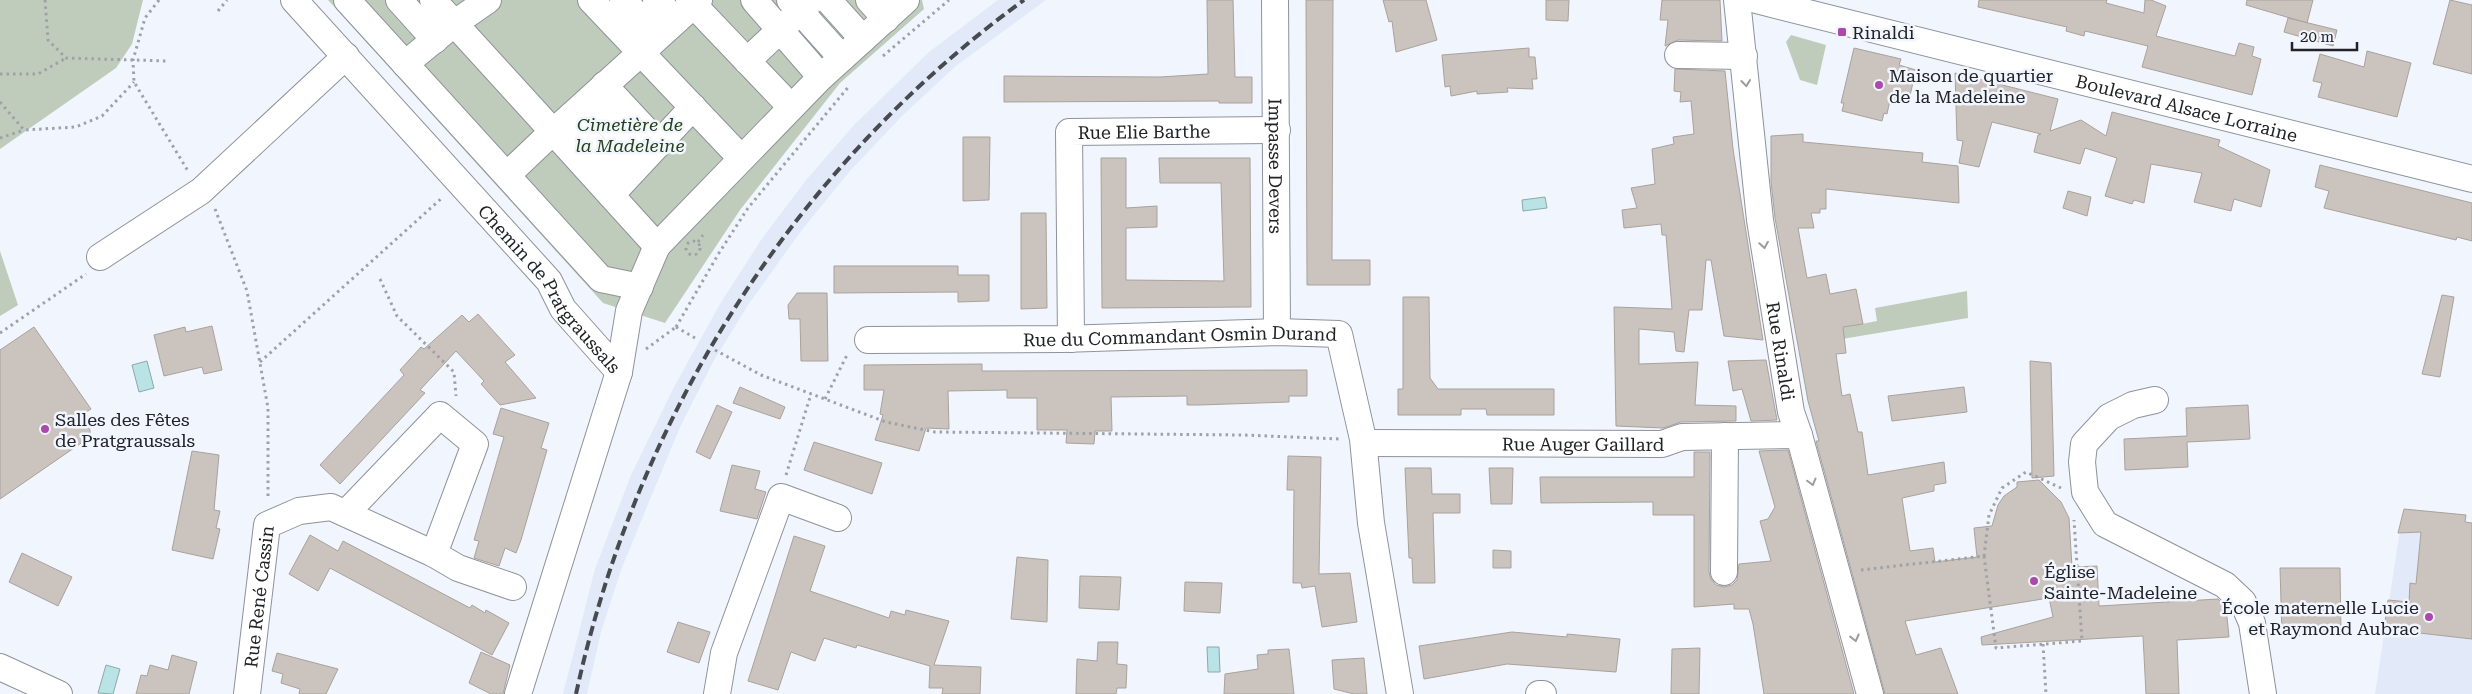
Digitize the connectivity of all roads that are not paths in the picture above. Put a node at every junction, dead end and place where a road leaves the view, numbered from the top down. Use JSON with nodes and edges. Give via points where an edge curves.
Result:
{"nodes":[{"id":1,"x":294,"y":0,"type":"edge"},
{"id":2,"x":348,"y":0,"type":"edge"},
{"id":3,"x":488,"y":0,"type":"edge"},
{"id":4,"x":591,"y":0,"type":"edge"},
{"id":5,"x":623,"y":0,"type":"edge"},
{"id":6,"x":656,"y":0,"type":"edge"},
{"id":7,"x":754,"y":0,"type":"edge"},
{"id":8,"x":828,"y":0,"type":"edge"},
{"id":9,"x":906,"y":0,"type":"edge"},
{"id":10,"x":1275,"y":0,"type":"edge"},
{"id":11,"x":1737,"y":0,"type":"edge"},
{"id":12,"x":1756,"y":0,"type":"edge"},
{"id":13,"x":694,"y":2,"type":"edge"},
{"id":14,"x":801,"y":4,"type":"edge"},
{"id":15,"x":402,"y":5,"type":"edge"},
{"id":16,"x":446,"y":8,"type":"edge"},
{"id":17,"x":877,"y":9,"type":"edge"},
{"id":18,"x":320,"y":28,"type":"junction"},
{"id":19,"x":780,"y":30,"type":"junction"},
{"id":20,"x":377,"y":32,"type":"junction"},
{"id":21,"x":863,"y":39,"type":"junction"},
{"id":22,"x":434,"y":40,"type":"junction"},
{"id":23,"x":640,"y":53,"type":"junction"},
{"id":24,"x":1678,"y":55,"type":"dead end"},
{"id":25,"x":346,"y":56,"type":"junction"},
{"id":26,"x":1744,"y":56,"type":"junction"},
{"id":27,"x":842,"y":58,"type":"junction"},
{"id":28,"x":747,"y":61,"type":"junction"},
{"id":29,"x":405,"y":64,"type":"junction"},
{"id":30,"x":821,"y":77,"type":"junction"},
{"id":31,"x":604,"y":86,"type":"junction"},
{"id":32,"x":693,"y":107,"type":"junction"},
{"id":33,"x":791,"y":107,"type":"junction"},
{"id":34,"x":601,"y":116,"type":"dead end"},
{"id":35,"x":1277,"y":130,"type":"junction"},
{"id":36,"x":559,"y":132,"type":"junction"},
{"id":37,"x":659,"y":144,"type":"junction"},
{"id":38,"x":741,"y":158,"type":"junction"},
{"id":39,"x":507,"y":175,"type":"junction"},
{"id":40,"x":2472,"y":179,"type":"edge"},
{"id":41,"x":607,"y":181,"type":"junction"},
{"id":42,"x":657,"y":246,"type":"junction"},
{"id":43,"x":100,"y":257,"type":"road end"},
{"id":44,"x":640,"y":286,"type":"junction"},
{"id":45,"x":1277,"y":332,"type":"junction"},
{"id":46,"x":1071,"y":339,"type":"junction"},
{"id":47,"x":868,"y":340,"type":"road end"},
{"id":48,"x":619,"y":372,"type":"junction"},
{"id":49,"x":2155,"y":400,"type":"dead end"},
{"id":50,"x":1799,"y":435,"type":"junction"},
{"id":51,"x":1724,"y":436,"type":"junction"},
{"id":52,"x":1364,"y":441,"type":"junction"},
{"id":53,"x":347,"y":512,"type":"junction"},
{"id":54,"x":838,"y":518,"type":"dead end"},
{"id":55,"x":434,"y":554,"type":"junction"},
{"id":56,"x":1724,"y":572,"type":"dead end"},
{"id":57,"x":514,"y":588,"type":"dead end"},
{"id":58,"x":0,"y":667,"type":"edge"},
{"id":59,"x":60,"y":694,"type":"edge"},
{"id":60,"x":246,"y":694,"type":"edge"},
{"id":61,"x":518,"y":694,"type":"edge"},
{"id":62,"x":716,"y":694,"type":"edge"},
{"id":63,"x":1400,"y":694,"type":"edge"},
{"id":64,"x":1870,"y":694,"type":"edge"},
{"id":65,"x":2263,"y":694,"type":"edge"}],
"edges":[{"from":1,"to":18,"type":"street","name":"Chemin de Pratgraussals"},
{"from":2,"to":18,"type":"street"},
{"from":2,"to":20,"type":"street"},
{"from":3,"to":16,"type":"street"},
{"from":4,"to":23,"type":"street"},
{"from":5,"to":6,"type":"street","via":[[648,26],[666,10]]},
{"from":7,"to":19,"type":"street"},
{"from":8,"to":21,"type":"street"},
{"from":9,"to":17,"type":"street"},
{"from":10,"to":35,"type":"street","name":"Impasse Devers"},
{"from":11,"to":26,"type":"street","name":"Rue Rinaldi"},
{"from":12,"to":40,"type":"street","name":"Boulevard Alsace Lorraine"},
{"from":13,"to":23,"type":"street"},
{"from":13,"to":28,"type":"street"},
{"from":14,"to":19,"type":"street"},
{"from":14,"to":27,"type":"street"},
{"from":15,"to":20,"type":"street"},
{"from":15,"to":22,"type":"street"},
{"from":16,"to":22,"type":"street"},
{"from":16,"to":36,"type":"street"},
{"from":17,"to":21,"type":"street"},
{"from":18,"to":25,"type":"street","name":"Chemin de Pratgraussals"},
{"from":19,"to":28,"type":"street"},
{"from":19,"to":30,"type":"street"},
{"from":20,"to":29,"type":"street"},
{"from":21,"to":27,"type":"street"},
{"from":22,"to":29,"type":"street"},
{"from":23,"to":31,"type":"street"},
{"from":23,"to":32,"type":"street"},
{"from":24,"to":26,"type":"street"},
{"from":25,"to":43,"type":"street","via":[[201,191]]},
{"from":25,"to":48,"type":"street","name":"Chemin de Pratgraussals","via":[[549,281],[563,309]]},
{"from":26,"to":50,"type":"street","name":"Rue Rinaldi","one_way":true,"via":[[1760,220],[1791,412]]},
{"from":27,"to":30,"type":"street"},
{"from":28,"to":33,"type":"street"},
{"from":29,"to":39,"type":"street"},
{"from":30,"to":33,"type":"street"},
{"from":31,"to":36,"type":"street"},
{"from":31,"to":37,"type":"street"},
{"from":32,"to":37,"type":"street"},
{"from":32,"to":38,"type":"street"},
{"from":33,"to":38,"type":"street"},
{"from":34,"to":41,"type":"street","via":[[631,148]]},
{"from":35,"to":45,"type":"street","name":"Impasse Devers"},
{"from":35,"to":46,"type":"street","name":"Rue Elie Barthe","via":[[1069,132]]},
{"from":36,"to":39,"type":"street"},
{"from":36,"to":41,"type":"street"},
{"from":37,"to":41,"type":"street"},
{"from":38,"to":42,"type":"street"},
{"from":39,"to":44,"type":"street","via":[[601,279]]},
{"from":41,"to":42,"type":"street"},
{"from":42,"to":44,"type":"street"},
{"from":44,"to":48,"type":"street","via":[[629,311]]},
{"from":45,"to":46,"type":"street","name":"Rue du Commandant Osmin Durand"},
{"from":45,"to":52,"type":"street","name":"Rue du Commandant Osmin Durand","via":[[1339,334]]},
{"from":46,"to":47,"type":"street","name":"Rue du Commandant Osmin Durand"},
{"from":48,"to":61,"type":"street","name":"Chemin de Pratgraussals"},
{"from":49,"to":65,"type":"street","via":[[2133,405],[2109,417],[2084,444],[2085,492],[2105,524],[2226,585],[2243,602],[2252,623]]},
{"from":50,"to":51,"type":"street","name":"Rue Auger Gaillard"},
{"from":50,"to":64,"type":"street","name":"Rue Rinaldi","one_way":true},
{"from":51,"to":52,"type":"street","name":"Rue Auger Gaillard","via":[[1682,437],[1662,444]]},
{"from":51,"to":56,"type":"street"},
{"from":52,"to":63,"type":"street","name":"Rue du Commandant Osmin Durand","via":[[1371,523]]},
{"from":53,"to":55,"type":"street","name":"Rue René Cassin"},
{"from":53,"to":55,"type":"street","via":[[440,415],[475,444]]},
{"from":53,"to":60,"type":"street","name":"Rue René Cassin","via":[[331,507],[299,511],[267,525]]},
{"from":54,"to":62,"type":"street","via":[[781,497],[724,653]]},
{"from":55,"to":57,"type":"street","name":"Rue René Cassin","via":[[458,568]]},
{"from":58,"to":59,"type":"street"}]}
